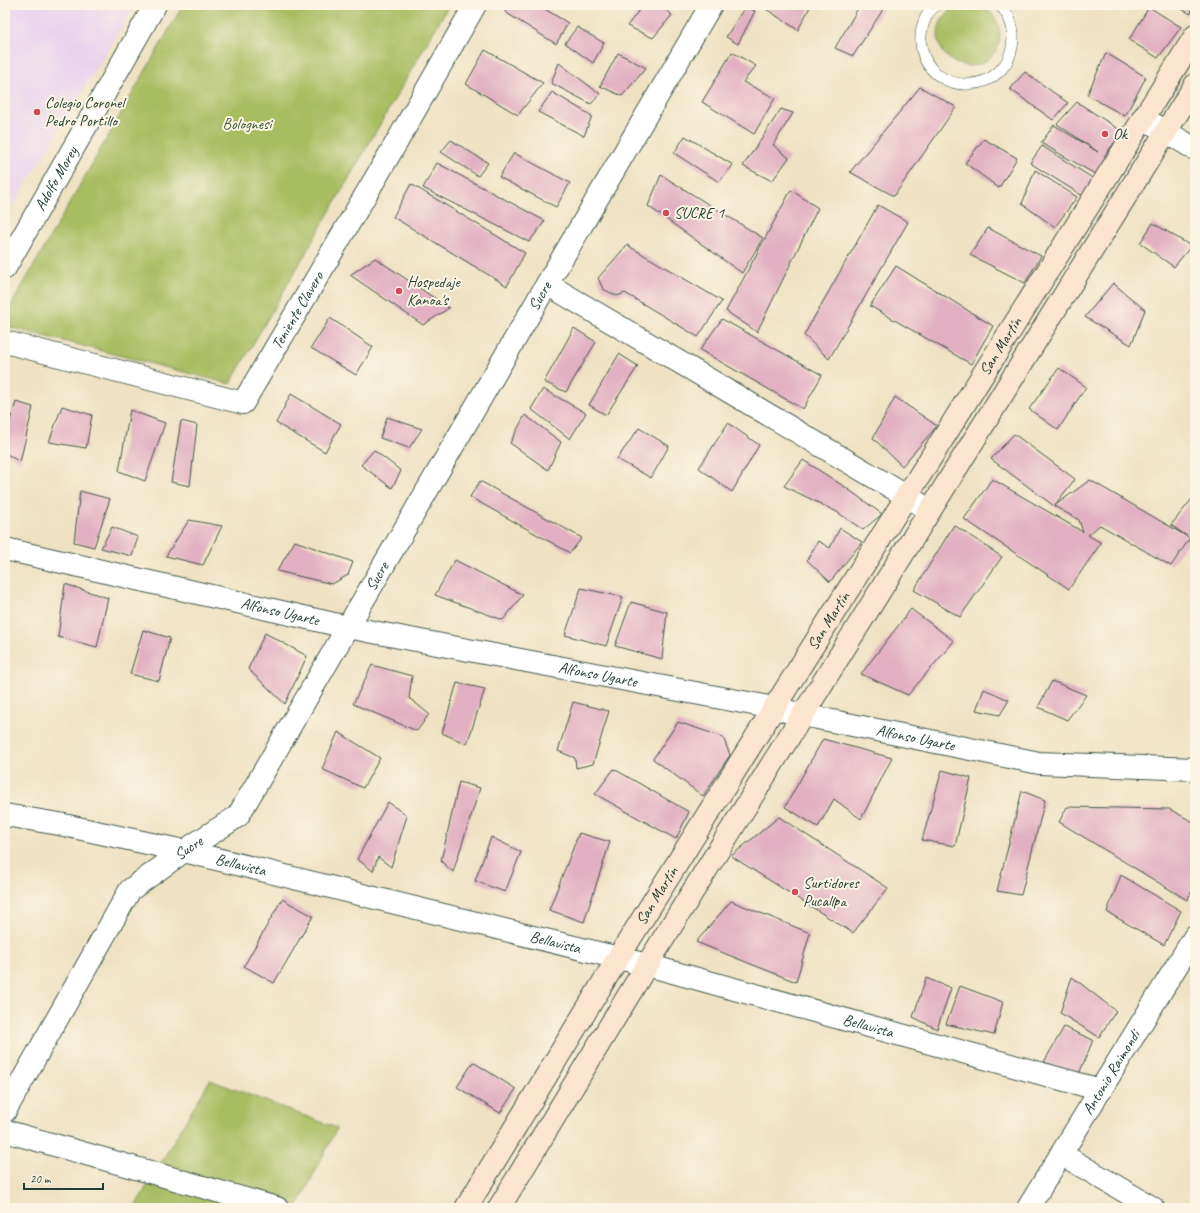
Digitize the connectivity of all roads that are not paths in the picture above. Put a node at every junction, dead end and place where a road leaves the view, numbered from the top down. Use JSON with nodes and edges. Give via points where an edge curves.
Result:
{"nodes":[{"id":1,"x":154,"y":5,"type":"edge"},
{"id":2,"x":475,"y":5,"type":"edge"},
{"id":3,"x":711,"y":5,"type":"edge"},
{"id":4,"x":936,"y":5,"type":"edge"},
{"id":5,"x":1000,"y":5,"type":"edge"},
{"id":6,"x":1195,"y":36,"type":"edge"},
{"id":7,"x":1195,"y":85,"type":"edge"},
{"id":8,"x":1143,"y":118,"type":"junction"},
{"id":9,"x":1166,"y":131,"type":"junction"},
{"id":10,"x":1195,"y":149,"type":"edge"},
{"id":11,"x":5,"y":268,"type":"edge"},
{"id":12,"x":547,"y":284,"type":"junction"},
{"id":13,"x":5,"y":342,"type":"edge"},
{"id":14,"x":907,"y":496,"type":"junction"},
{"id":15,"x":930,"y":510,"type":"junction"},
{"id":16,"x":5,"y":549,"type":"edge"},
{"id":17,"x":347,"y":627,"type":"junction"},
{"id":18,"x":774,"y":708,"type":"junction"},
{"id":19,"x":803,"y":715,"type":"junction"},
{"id":20,"x":1195,"y":769,"type":"edge"},
{"id":21,"x":5,"y":815,"type":"edge"},
{"id":22,"x":184,"y":851,"type":"junction"},
{"id":23,"x":1195,"y":936,"type":"edge"},
{"id":24,"x":618,"y":958,"type":"junction"},
{"id":25,"x":646,"y":965,"type":"junction"},
{"id":26,"x":1101,"y":1090,"type":"junction"},
{"id":27,"x":5,"y":1111,"type":"edge"},
{"id":28,"x":5,"y":1131,"type":"edge"},
{"id":29,"x":1061,"y":1154,"type":"junction"},
{"id":30,"x":277,"y":1208,"type":"edge"},
{"id":31,"x":466,"y":1208,"type":"edge"},
{"id":32,"x":499,"y":1208,"type":"edge"},
{"id":33,"x":1028,"y":1208,"type":"edge"},
{"id":34,"x":1153,"y":1208,"type":"edge"}],
"edges":[{"from":1,"to":11,"type":"street","name":"Adolfo Morey"},
{"from":2,"to":13,"type":"street","name":"Teniente Clavero","via":[[243,404]]},
{"from":3,"to":12,"type":"street","name":"Sucre"},
{"from":4,"to":5,"type":"lane","via":[[924,20],[920,35],[922,50],[928,64],[939,76],[968,85],[983,82],[996,75],[1007,63],[1013,49],[1014,34],[1010,19]]},
{"from":6,"to":8,"type":"main road","name":"San Martín"},
{"from":7,"to":9,"type":"main road","name":"San Martín"},
{"from":8,"to":9,"type":"street"},
{"from":8,"to":14,"type":"main road","name":"San Martín"},
{"from":9,"to":10,"type":"street"},
{"from":9,"to":15,"type":"main road","name":"San Martín"},
{"from":12,"to":14,"type":"street"},
{"from":12,"to":17,"type":"street","name":"Sucre"},
{"from":14,"to":15,"type":"street"},
{"from":14,"to":18,"type":"main road","name":"San Martín"},
{"from":15,"to":19,"type":"main road","name":"San Martín"},
{"from":16,"to":17,"type":"street","name":"Alfonso Ugarte"},
{"from":17,"to":18,"type":"street","name":"Alfonso Ugarte"},
{"from":17,"to":22,"type":"street","name":"Sucre","via":[[238,816]]},
{"from":18,"to":19,"type":"street","name":"Alfonso Ugarte"},
{"from":18,"to":24,"type":"main road","name":"San Martín"},
{"from":19,"to":20,"type":"street","name":"Alfonso Ugarte","via":[[1039,763]]},
{"from":19,"to":25,"type":"main road","name":"San Martín"},
{"from":21,"to":22,"type":"street","name":"Bellavista"},
{"from":22,"to":24,"type":"street","name":"Bellavista"},
{"from":22,"to":27,"type":"street","name":"Sucre","via":[[130,890]]},
{"from":23,"to":26,"type":"street","name":"Antonio Raimondi"},
{"from":24,"to":25,"type":"street","name":"Bellavista"},
{"from":24,"to":31,"type":"main road","name":"San Martín"},
{"from":25,"to":26,"type":"street","name":"Bellavista"},
{"from":25,"to":32,"type":"main road","name":"San Martín"},
{"from":26,"to":29,"type":"street","name":"Antonio Raimondi"},
{"from":28,"to":30,"type":"street"},
{"from":29,"to":33,"type":"street","name":"Antonio Raimondi"},
{"from":29,"to":34,"type":"street"}]}
